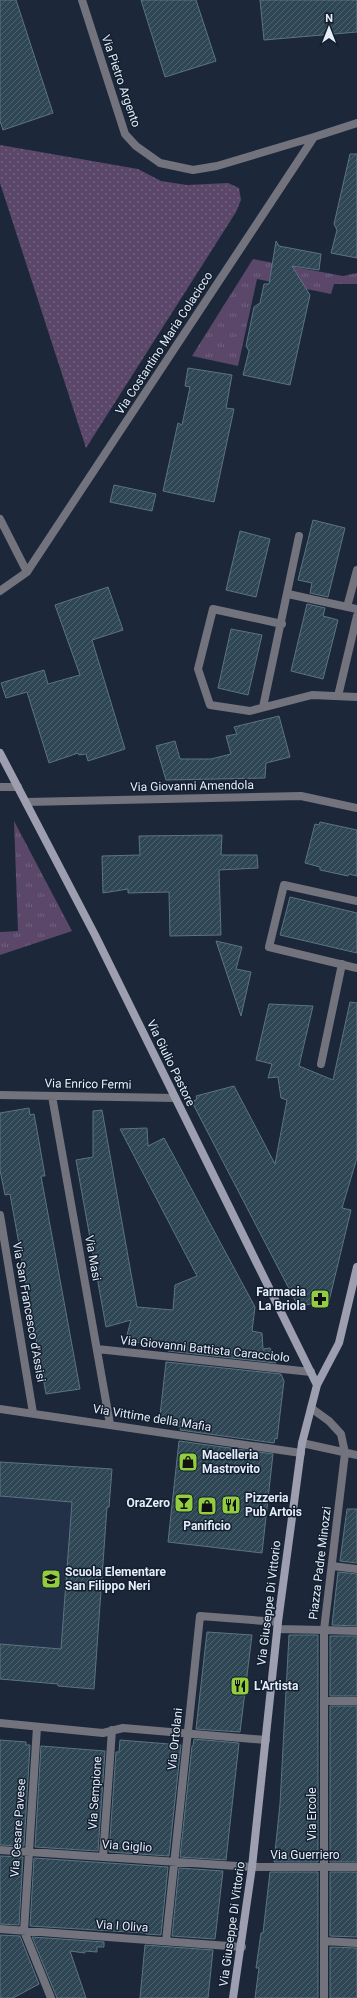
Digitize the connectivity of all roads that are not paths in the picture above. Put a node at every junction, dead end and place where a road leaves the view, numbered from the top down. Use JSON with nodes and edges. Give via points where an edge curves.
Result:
{"nodes":[{"id":1,"x":82,"y":0,"type":"edge"},
{"id":2,"x":357,"y":123,"type":"edge"},
{"id":3,"x":314,"y":137,"type":"junction"},
{"id":4,"x":0,"y":519,"type":"edge"},
{"id":5,"x":300,"y":536,"type":"dead end"},
{"id":6,"x":357,"y":570,"type":"edge"},
{"id":7,"x":27,"y":572,"type":"junction"},
{"id":8,"x":0,"y":591,"type":"edge"},
{"id":9,"x":288,"y":594,"type":"junction"},
{"id":10,"x":347,"y":607,"type":"junction"},
{"id":11,"x":357,"y":609,"type":"edge"},
{"id":12,"x":357,"y":616,"type":"edge"},
{"id":13,"x":282,"y":624,"type":"junction"},
{"id":14,"x":338,"y":696,"type":"junction"},
{"id":15,"x":357,"y":697,"type":"edge"},
{"id":16,"x":263,"y":707,"type":"junction"},
{"id":17,"x":0,"y":753,"type":"edge"},
{"id":18,"x":0,"y":787,"type":"edge"},
{"id":19,"x":18,"y":787,"type":"junction"},
{"id":20,"x":26,"y":802,"type":"junction"},
{"id":21,"x":357,"y":808,"type":"edge"},
{"id":22,"x":357,"y":901,"type":"edge"},
{"id":23,"x":342,"y":964,"type":"junction"},
{"id":24,"x":357,"y":968,"type":"edge"},
{"id":25,"x":321,"y":1064,"type":"dead end"},
{"id":26,"x":0,"y":1095,"type":"edge"},
{"id":27,"x":52,"y":1096,"type":"junction"},
{"id":28,"x":175,"y":1098,"type":"junction"},
{"id":29,"x":0,"y":1215,"type":"edge"},
{"id":30,"x":357,"y":1266,"type":"edge"},
{"id":31,"x":97,"y":1349,"type":"junction"},
{"id":32,"x":311,"y":1372,"type":"junction"},
{"id":33,"x":317,"y":1385,"type":"junction"},
{"id":34,"x":311,"y":1408,"type":"junction"},
{"id":35,"x":0,"y":1409,"type":"edge"},
{"id":36,"x":33,"y":1413,"type":"junction"},
{"id":37,"x":110,"y":1424,"type":"junction"},
{"id":38,"x":302,"y":1443,"type":"junction"},
{"id":39,"x":301,"y":1453,"type":"junction"},
{"id":40,"x":346,"y":1453,"type":"junction"},
{"id":41,"x":357,"y":1455,"type":"edge"},
{"id":42,"x":332,"y":1566,"type":"junction"},
{"id":43,"x":357,"y":1569,"type":"edge"},
{"id":44,"x":278,"y":1626,"type":"junction"},
{"id":45,"x":324,"y":1630,"type":"junction"},
{"id":46,"x":357,"y":1631,"type":"edge"},
{"id":47,"x":324,"y":1701,"type":"junction"},
{"id":48,"x":357,"y":1701,"type":"edge"},
{"id":49,"x":0,"y":1723,"type":"edge"},
{"id":50,"x":37,"y":1727,"type":"junction"},
{"id":51,"x":108,"y":1732,"type":"junction"},
{"id":52,"x":188,"y":1733,"type":"junction"},
{"id":53,"x":266,"y":1740,"type":"junction"},
{"id":54,"x":0,"y":1850,"type":"edge"},
{"id":55,"x":27,"y":1852,"type":"junction"},
{"id":56,"x":103,"y":1857,"type":"junction"},
{"id":57,"x":175,"y":1862,"type":"junction"},
{"id":58,"x":252,"y":1867,"type":"junction"},
{"id":59,"x":323,"y":1867,"type":"junction"},
{"id":60,"x":357,"y":1867,"type":"edge"},
{"id":61,"x":0,"y":1929,"type":"edge"},
{"id":62,"x":24,"y":1931,"type":"junction"},
{"id":63,"x":166,"y":1941,"type":"junction"},
{"id":64,"x":324,"y":1941,"type":"junction"},
{"id":65,"x":357,"y":1943,"type":"edge"},
{"id":66,"x":242,"y":1947,"type":"junction"},
{"id":67,"x":48,"y":1997,"type":"edge"},
{"id":68,"x":233,"y":1998,"type":"edge"},
{"id":69,"x":324,"y":1998,"type":"edge"}],
"edges":[{"from":1,"to":3,"type":"street","name":"Via Pietro Argento","via":[[125,134],[136,146],[160,163],[193,170],[211,167]]},
{"from":2,"to":3,"type":"street"},
{"from":3,"to":7,"type":"street","name":"Via Costantino Maria Colacicco"},
{"from":4,"to":7,"type":"street"},
{"from":5,"to":9,"type":"street"},
{"from":6,"to":10,"type":"street"},
{"from":7,"to":8,"type":"street","name":"Via Costantino Maria Colacicco"},
{"from":9,"to":10,"type":"street"},
{"from":9,"to":13,"type":"street"},
{"from":10,"to":11,"type":"street"},
{"from":12,"to":14,"type":"street"},
{"from":13,"to":16,"type":"street"},
{"from":13,"to":16,"type":"street","via":[[213,609],[198,669],[210,705],[250,711]]},
{"from":14,"to":15,"type":"street"},
{"from":14,"to":16,"type":"street","via":[[312,695]]},
{"from":17,"to":19,"type":"main road","name":"Via Giulio Pastore"},
{"from":18,"to":19,"type":"street"},
{"from":19,"to":20,"type":"main road","name":"Via Giulio Pastore"},
{"from":20,"to":21,"type":"street","name":"Via Giovanni Amendola","via":[[301,796]]},
{"from":20,"to":28,"type":"main road","name":"Via Giulio Pastore"},
{"from":22,"to":23,"type":"street","via":[[284,885],[269,948]]},
{"from":23,"to":24,"type":"street"},
{"from":23,"to":25,"type":"street"},
{"from":26,"to":27,"type":"street","name":"Via Enrico Fermi"},
{"from":27,"to":28,"type":"street","name":"Via Enrico Fermi"},
{"from":27,"to":31,"type":"street","name":"Via Masi"},
{"from":28,"to":32,"type":"main road","name":"Via Giulio Pastore"},
{"from":29,"to":36,"type":"street","name":"Via San Francesco d'Assisi"},
{"from":30,"to":33,"type":"main road","name":"Via Giuseppe Di Vittorio","via":[[340,1343]]},
{"from":31,"to":32,"type":"street","name":"Via Giovanni Battista Caracciolo"},
{"from":31,"to":37,"type":"street","name":"Via Masi"},
{"from":32,"to":33,"type":"main road","name":"Via Giulio Pastore"},
{"from":33,"to":34,"type":"main road","name":"Via Giuseppe Di Vittorio"},
{"from":34,"to":38,"type":"main road","name":"Via Giuseppe Di Vittorio"},
{"from":34,"to":40,"type":"street","via":[[341,1434]]},
{"from":35,"to":36,"type":"street","name":"Via Vittime della Mafia"},
{"from":36,"to":37,"type":"street","name":"Via Vittime della Mafia"},
{"from":37,"to":39,"type":"street","name":"Via Vittime della Mafia"},
{"from":38,"to":39,"type":"main road","name":"Via Giuseppe Di Vittorio"},
{"from":38,"to":40,"type":"street"},
{"from":39,"to":44,"type":"main road","name":"Via Giuseppe Di Vittorio"},
{"from":40,"to":41,"type":"street"},
{"from":40,"to":42,"type":"street","name":"Piazza Padre Minozzi"},
{"from":42,"to":43,"type":"street"},
{"from":42,"to":45,"type":"street","name":"Piazza Padre Minozzi"},
{"from":44,"to":45,"type":"street","name":"Piazza Padre Minozzi"},
{"from":44,"to":52,"type":"street","name":"Via Ortolani","via":[[200,1616]]},
{"from":44,"to":53,"type":"main road","name":"Via Giuseppe Di Vittorio"},
{"from":45,"to":46,"type":"street"},
{"from":45,"to":47,"type":"street","name":"Via Ercole"},
{"from":47,"to":48,"type":"street"},
{"from":47,"to":59,"type":"street","name":"Via Ercole"},
{"from":49,"to":50,"type":"street"},
{"from":50,"to":51,"type":"street"},
{"from":50,"to":55,"type":"street","name":"Via Cesare Pavese"},
{"from":51,"to":52,"type":"street","via":[[123,1728]]},
{"from":51,"to":56,"type":"street","name":"Via Sempione"},
{"from":52,"to":53,"type":"street"},
{"from":52,"to":57,"type":"street","name":"Via Ortolani"},
{"from":53,"to":58,"type":"main road","name":"Via Giuseppe Di Vittorio"},
{"from":54,"to":55,"type":"street","name":"Via Giglio"},
{"from":55,"to":56,"type":"street","name":"Via Giglio"},
{"from":55,"to":62,"type":"street","name":"Via Cesare Pavese"},
{"from":56,"to":57,"type":"street","name":"Via Giglio"},
{"from":57,"to":58,"type":"street","name":"Via Giglio"},
{"from":57,"to":63,"type":"street","name":"Via Ortolani"},
{"from":58,"to":59,"type":"street","name":"Via Guerriero"},
{"from":58,"to":66,"type":"main road","name":"Via Giuseppe Di Vittorio"},
{"from":59,"to":60,"type":"street","name":"Via Guerriero"},
{"from":59,"to":64,"type":"street","name":"Via Ercole"},
{"from":61,"to":62,"type":"street","name":"Via I Oliva"},
{"from":62,"to":63,"type":"street","name":"Via I Oliva"},
{"from":62,"to":67,"type":"street"},
{"from":63,"to":66,"type":"street","name":"Via I Oliva"},
{"from":64,"to":65,"type":"street"},
{"from":64,"to":69,"type":"street","name":"Via Ercole"},
{"from":66,"to":68,"type":"main road","name":"Via Giuseppe Di Vittorio"}]}
